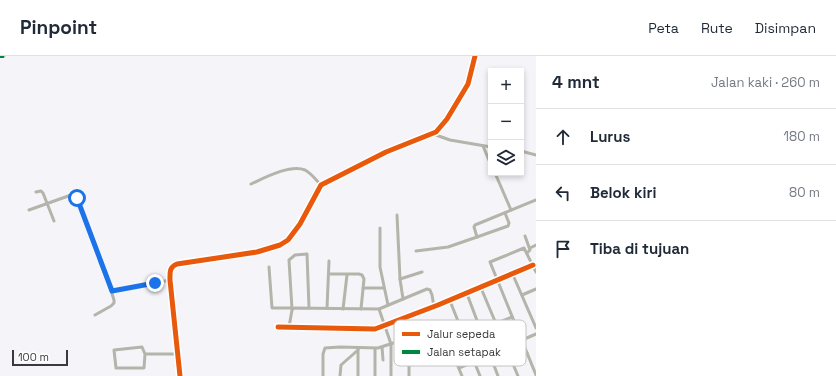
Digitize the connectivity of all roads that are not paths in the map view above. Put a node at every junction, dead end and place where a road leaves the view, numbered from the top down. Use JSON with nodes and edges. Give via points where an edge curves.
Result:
{"nodes":[{"id":1,"x":0,"y":56,"type":"edge"},
{"id":2,"x":4,"y":56,"type":"edge"},
{"id":3,"x":475,"y":56,"type":"edge"},
{"id":4,"x":434,"y":134,"type":"junction"},
{"id":5,"x":483,"y":146,"type":"junction"},
{"id":6,"x":488,"y":147,"type":"edge"},
{"id":7,"x":524,"y":152,"type":"edge"},
{"id":8,"x":536,"y":155,"type":"edge"},
{"id":9,"x":488,"y":157,"type":"edge"},
{"id":10,"x":496,"y":176,"type":"edge"},
{"id":11,"x":251,"y":184,"type":"dead end"},
{"id":12,"x":321,"y":186,"type":"junction"},
{"id":13,"x":36,"y":192,"type":"dead end"},
{"id":14,"x":536,"y":200,"type":"edge"},
{"id":15,"x":47,"y":203,"type":"junction"},
{"id":16,"x":29,"y":210,"type":"dead end"},
{"id":17,"x":511,"y":210,"type":"junction"},
{"id":18,"x":505,"y":213,"type":"junction"},
{"id":19,"x":397,"y":215,"type":"dead end"},
{"id":20,"x":54,"y":221,"type":"dead end"},
{"id":21,"x":380,"y":228,"type":"dead end"},
{"id":22,"x":525,"y":236,"type":"dead end"},
{"id":23,"x":477,"y":237,"type":"junction"},
{"id":24,"x":536,"y":245,"type":"edge"},
{"id":25,"x":530,"y":248,"type":"junction"},
{"id":26,"x":416,"y":251,"type":"dead end"},
{"id":27,"x":527,"y":253,"type":"junction"},
{"id":28,"x":329,"y":261,"type":"dead end"},
{"id":29,"x":533,"y":265,"type":"junction"},
{"id":30,"x":269,"y":267,"type":"dead end"},
{"id":31,"x":422,"y":272,"type":"dead end"},
{"id":32,"x":536,"y":272,"type":"edge"},
{"id":33,"x":329,"y":274,"type":"junction"},
{"id":34,"x":513,"y":274,"type":"junction"},
{"id":35,"x":348,"y":275,"type":"junction"},
{"id":36,"x":400,"y":279,"type":"junction"},
{"id":37,"x":170,"y":280,"type":"junction"},
{"id":38,"x":497,"y":281,"type":"junction"},
{"id":39,"x":363,"y":288,"type":"junction"},
{"id":40,"x":383,"y":288,"type":"junction"},
{"id":41,"x":481,"y":288,"type":"junction"},
{"id":42,"x":536,"y":289,"type":"edge"},
{"id":43,"x":112,"y":291,"type":"junction"},
{"id":44,"x":467,"y":294,"type":"junction"},
{"id":45,"x":522,"y":295,"type":"junction"},
{"id":46,"x":403,"y":299,"type":"junction"},
{"id":47,"x":450,"y":300,"type":"junction"},
{"id":48,"x":388,"y":305,"type":"junction"},
{"id":49,"x":434,"y":307,"type":"junction"},
{"id":50,"x":309,"y":308,"type":"junction"},
{"id":51,"x":328,"y":308,"type":"junction"},
{"id":52,"x":292,"y":309,"type":"junction"},
{"id":53,"x":343,"y":309,"type":"junction"},
{"id":54,"x":361,"y":309,"type":"junction"},
{"id":55,"x":379,"y":309,"type":"junction"},
{"id":56,"x":95,"y":314,"type":"dead end"},
{"id":57,"x":512,"y":317,"type":"junction"},
{"id":58,"x":400,"y":320,"type":"edge"},
{"id":59,"x":458,"y":320,"type":"edge"},
{"id":60,"x":476,"y":320,"type":"edge"},
{"id":61,"x":495,"y":320,"type":"edge"},
{"id":62,"x":504,"y":320,"type":"edge"},
{"id":63,"x":513,"y":320,"type":"edge"},
{"id":64,"x":394,"y":322,"type":"edge"},
{"id":65,"x":384,"y":326,"type":"junction"},
{"id":66,"x":278,"y":327,"type":"dead end"},
{"id":67,"x":289,"y":327,"type":"junction"},
{"id":68,"x":536,"y":328,"type":"edge"},
{"id":69,"x":536,"y":334,"type":"edge"},
{"id":70,"x":526,"y":338,"type":"edge"},
{"id":71,"x":394,"y":343,"type":"edge"},
{"id":72,"x":391,"y":344,"type":"junction"},
{"id":73,"x":382,"y":347,"type":"junction"},
{"id":74,"x":358,"y":349,"type":"junction"},
{"id":75,"x":375,"y":349,"type":"junction"},
{"id":76,"x":527,"y":353,"type":"edge"},
{"id":77,"x":144,"y":354,"type":"junction"},
{"id":78,"x":178,"y":354,"type":"junction"},
{"id":79,"x":383,"y":360,"type":"dead end"},
{"id":80,"x":464,"y":366,"type":"edge"},
{"id":81,"x":476,"y":366,"type":"edge"},
{"id":82,"x":494,"y":366,"type":"edge"},
{"id":83,"x":514,"y":366,"type":"edge"},
{"id":84,"x":459,"y":368,"type":"joint"},
{"id":85,"x":536,"y":375,"type":"edge"},
{"id":86,"x":180,"y":376,"type":"edge"},
{"id":87,"x":323,"y":376,"type":"edge"},
{"id":88,"x":340,"y":376,"type":"edge"},
{"id":89,"x":358,"y":376,"type":"edge"},
{"id":90,"x":375,"y":376,"type":"edge"},
{"id":91,"x":391,"y":376,"type":"edge"},
{"id":92,"x":462,"y":376,"type":"edge"},
{"id":93,"x":480,"y":376,"type":"edge"},
{"id":94,"x":498,"y":376,"type":"edge"},
{"id":95,"x":518,"y":376,"type":"edge"}],
"edges":[{"from":1,"to":2,"type":"street"},
{"from":3,"to":4,"type":"street","via":[[471,79],[447,119]]},
{"from":4,"to":5,"type":"street","via":[[450,140]]},
{"from":4,"to":12,"type":"street","via":[[386,152]]},
{"from":5,"to":6,"type":"street"},
{"from":5,"to":9,"type":"street"},
{"from":7,"to":8,"type":"street"},
{"from":10,"to":17,"type":"street"},
{"from":11,"to":12,"type":"street","via":[[278,172],[299,169],[307,172]]},
{"from":12,"to":37,"type":"street","via":[[293,235],[284,243],[249,253],[175,264],[170,269]]},
{"from":13,"to":15,"type":"street","via":[[42,192]]},
{"from":14,"to":17,"type":"street"},
{"from":15,"to":16,"type":"street"},
{"from":15,"to":20,"type":"street"},
{"from":15,"to":43,"type":"street","via":[[71,195],[76,197]]},
{"from":17,"to":18,"type":"street"},
{"from":18,"to":23,"type":"street","via":[[476,225],[474,227]]},
{"from":18,"to":23,"type":"street","via":[[509,225]]},
{"from":19,"to":36,"type":"street"},
{"from":21,"to":40,"type":"street"},
{"from":22,"to":25,"type":"street"},
{"from":23,"to":26,"type":"street","via":[[448,247]]},
{"from":24,"to":25,"type":"street"},
{"from":25,"to":27,"type":"street"},
{"from":27,"to":29,"type":"street"},
{"from":27,"to":38,"type":"street","via":[[523,248],[490,261]]},
{"from":28,"to":33,"type":"street"},
{"from":29,"to":32,"type":"street"},
{"from":29,"to":34,"type":"street"},
{"from":30,"to":52,"type":"street","via":[[272,308]]},
{"from":31,"to":36,"type":"street"},
{"from":33,"to":35,"type":"street"},
{"from":33,"to":51,"type":"street"},
{"from":34,"to":38,"type":"street"},
{"from":34,"to":45,"type":"street"},
{"from":35,"to":39,"type":"street","via":[[362,275]]},
{"from":35,"to":53,"type":"street"},
{"from":36,"to":46,"type":"street"},
{"from":37,"to":43,"type":"street"},
{"from":37,"to":78,"type":"street"},
{"from":38,"to":41,"type":"street"},
{"from":38,"to":57,"type":"street"},
{"from":39,"to":40,"type":"street"},
{"from":39,"to":54,"type":"street"},
{"from":40,"to":48,"type":"street"},
{"from":41,"to":44,"type":"street"},
{"from":41,"to":61,"type":"street"},
{"from":42,"to":45,"type":"street"},
{"from":43,"to":56,"type":"street","via":[[113,304]]},
{"from":44,"to":47,"type":"street"},
{"from":44,"to":60,"type":"street"},
{"from":45,"to":68,"type":"street"},
{"from":46,"to":48,"type":"street"},
{"from":46,"to":49,"type":"street","via":[[429,289]]},
{"from":47,"to":49,"type":"street"},
{"from":47,"to":59,"type":"street"},
{"from":48,"to":55,"type":"street"},
{"from":49,"to":58,"type":"street"},
{"from":50,"to":51,"type":"street"},
{"from":50,"to":52,"type":"street"},
{"from":50,"to":52,"type":"street","via":[[307,254],[295,255],[290,260]]},
{"from":51,"to":53,"type":"street"},
{"from":52,"to":67,"type":"street"},
{"from":53,"to":54,"type":"street"},
{"from":54,"to":55,"type":"street"},
{"from":55,"to":65,"type":"street"},
{"from":57,"to":62,"type":"street"},
{"from":57,"to":63,"type":"street"},
{"from":64,"to":65,"type":"street"},
{"from":65,"to":67,"type":"street","via":[[367,329]]},
{"from":65,"to":72,"type":"street"},
{"from":66,"to":67,"type":"street"},
{"from":69,"to":70,"type":"street"},
{"from":71,"to":72,"type":"street"},
{"from":72,"to":73,"type":"street"},
{"from":72,"to":91,"type":"street"},
{"from":73,"to":75,"type":"street"},
{"from":73,"to":79,"type":"street"},
{"from":74,"to":75,"type":"street"},
{"from":74,"to":87,"type":"street","via":[[324,349]]},
{"from":74,"to":88,"type":"street","via":[[341,365]]},
{"from":74,"to":89,"type":"street"},
{"from":75,"to":90,"type":"street"},
{"from":76,"to":85,"type":"street"},
{"from":77,"to":77,"type":"street","via":[[142,347],[114,350],[116,368],[144,368]]},
{"from":77,"to":78,"type":"street"},
{"from":78,"to":86,"type":"street"},
{"from":80,"to":84,"type":"street"},
{"from":81,"to":93,"type":"street"},
{"from":82,"to":94,"type":"street"},
{"from":83,"to":95,"type":"street"},
{"from":84,"to":92,"type":"street"}]}
